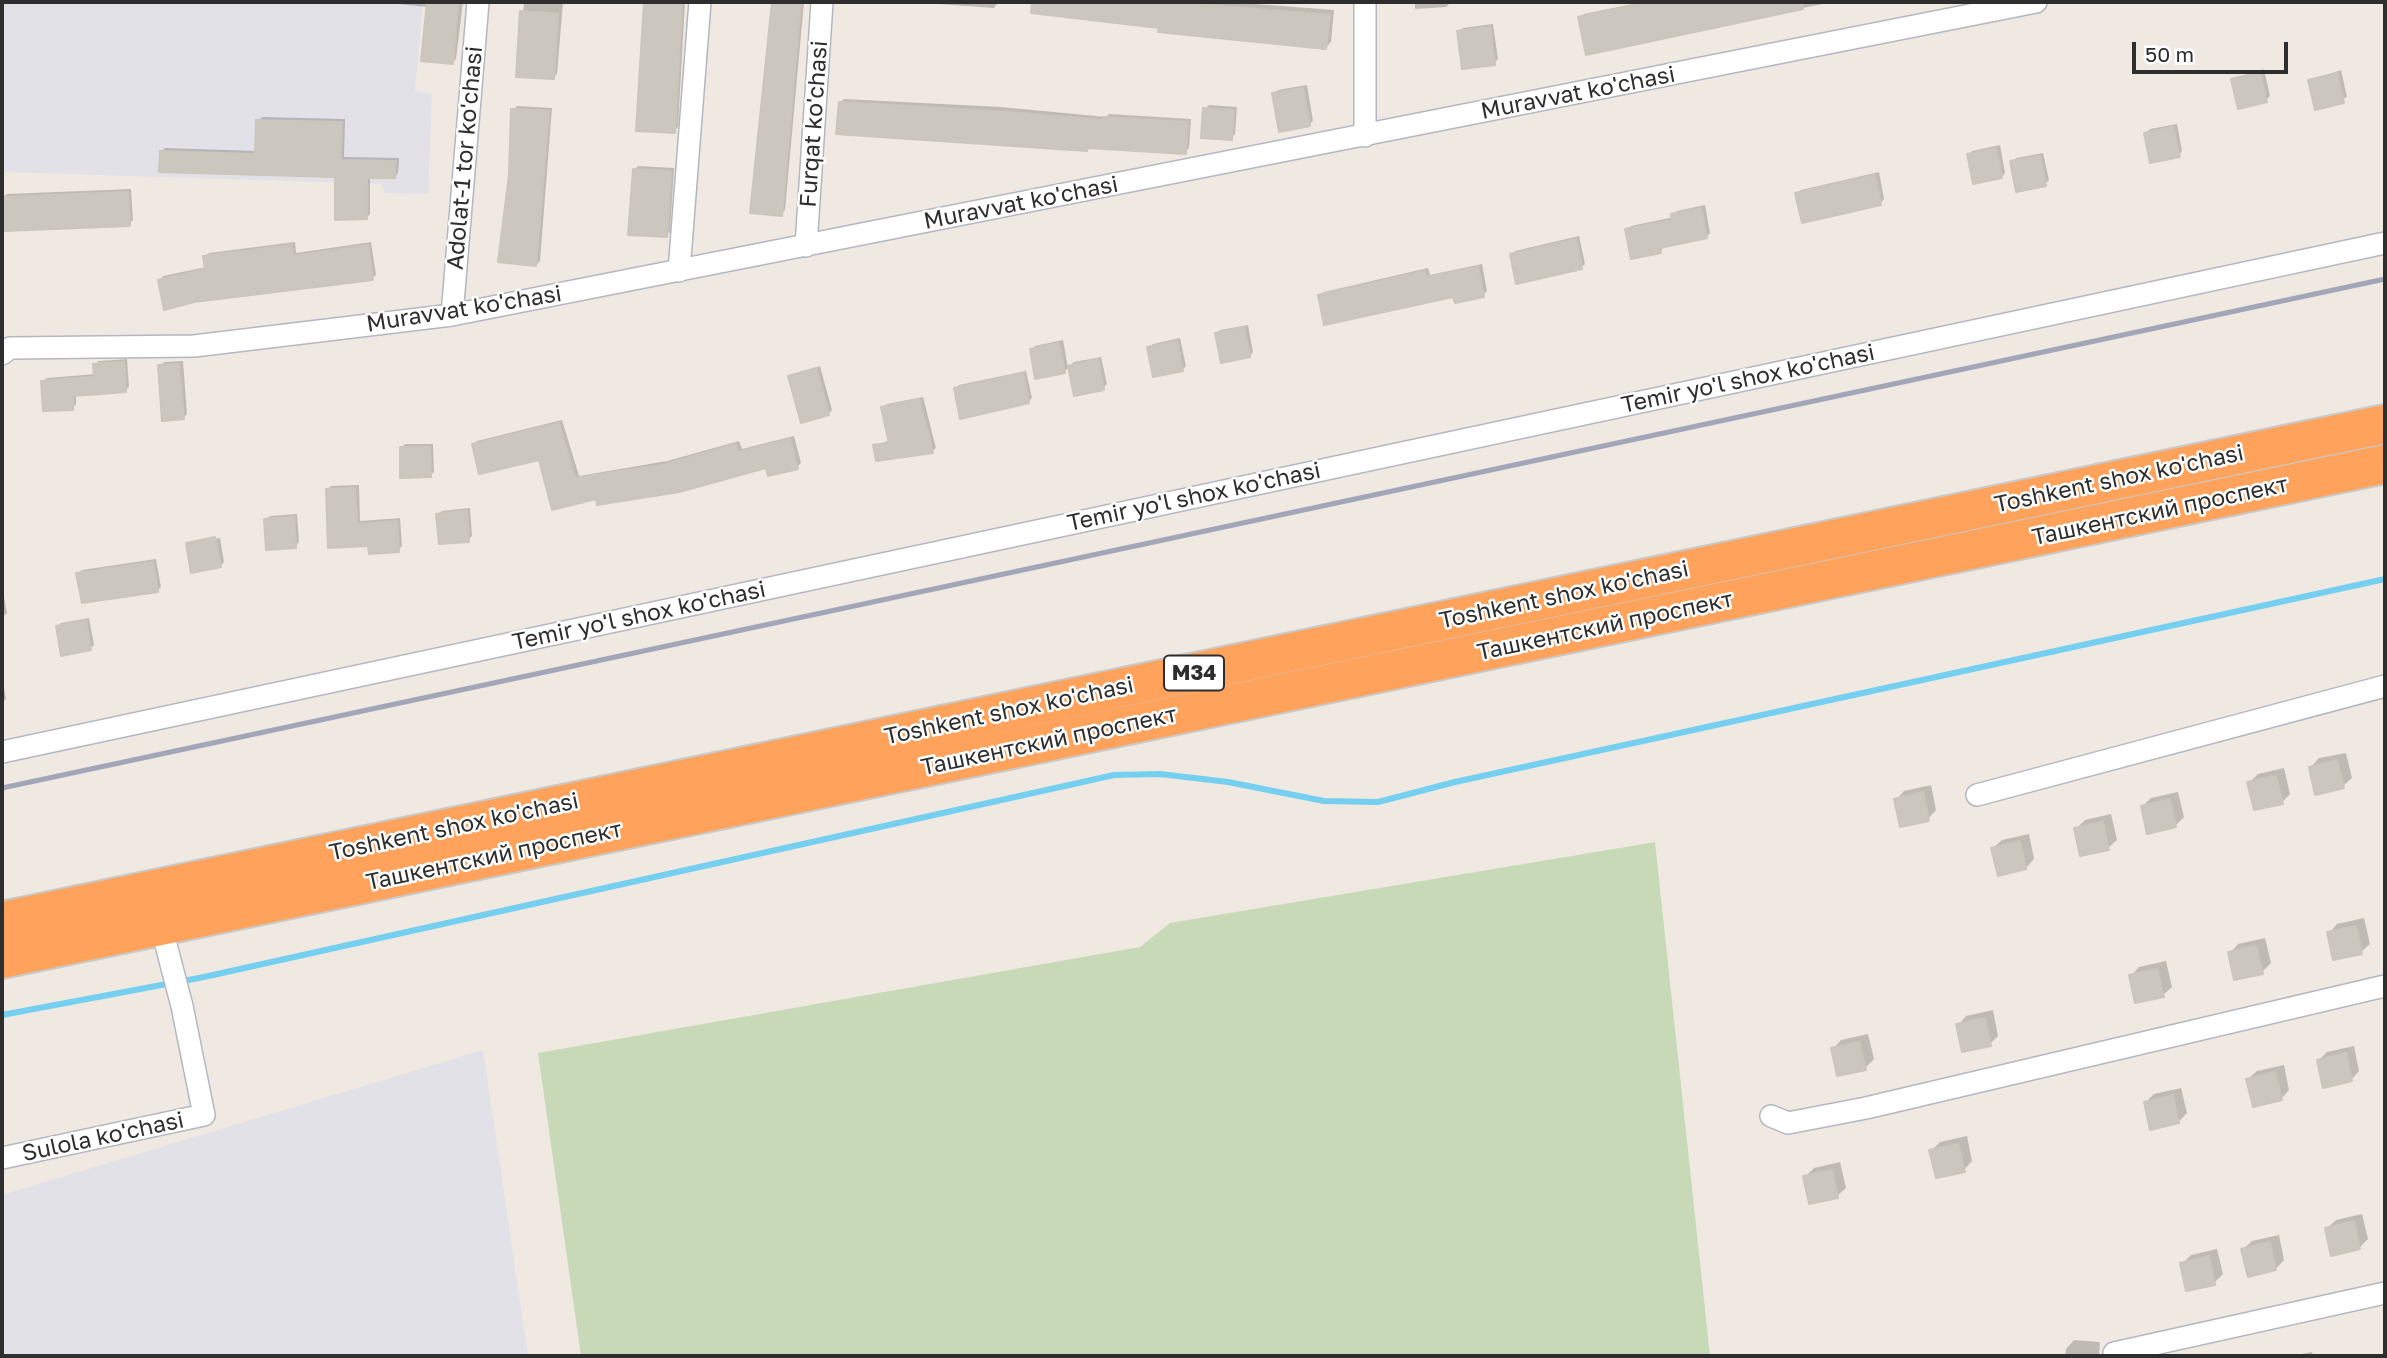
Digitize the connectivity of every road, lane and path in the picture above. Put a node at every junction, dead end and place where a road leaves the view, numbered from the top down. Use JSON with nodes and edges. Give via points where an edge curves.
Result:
{"nodes":[{"id":1,"x":478,"y":2,"type":"edge"},
{"id":2,"x":700,"y":2,"type":"edge"},
{"id":3,"x":822,"y":2,"type":"edge"},
{"id":4,"x":1365,"y":2,"type":"edge"},
{"id":5,"x":2036,"y":2,"type":"edge"},
{"id":6,"x":1365,"y":136,"type":"junction"},
{"id":7,"x":2385,"y":243,"type":"edge"},
{"id":8,"x":806,"y":246,"type":"junction"},
{"id":9,"x":679,"y":271,"type":"junction"},
{"id":10,"x":452,"y":314,"type":"junction"},
{"id":11,"x":2,"y":354,"type":"edge"},
{"id":12,"x":2385,"y":424,"type":"edge"},
{"id":13,"x":2385,"y":464,"type":"edge"},
{"id":14,"x":2385,"y":687,"type":"edge"},
{"id":15,"x":2,"y":752,"type":"edge"},
{"id":16,"x":1977,"y":795,"type":"dead end"},
{"id":17,"x":2,"y":921,"type":"edge"},
{"id":18,"x":161,"y":926,"type":"junction"},
{"id":19,"x":2,"y":959,"type":"edge"},
{"id":20,"x":2385,"y":986,"type":"edge"},
{"id":21,"x":1771,"y":1116,"type":"dead end"},
{"id":22,"x":2,"y":1158,"type":"edge"},
{"id":23,"x":2385,"y":1293,"type":"edge"},
{"id":24,"x":2114,"y":1355,"type":"edge"}],
"edges":[{"from":1,"to":10,"type":"street","name":"Adolat-1 tor ko'chasi"},
{"from":2,"to":9,"type":"street"},
{"from":3,"to":8,"type":"street","name":"Furqat ko'chasi"},
{"from":4,"to":6,"type":"street"},
{"from":5,"to":6,"type":"street","name":"Muravvat ko'chasi"},
{"from":6,"to":8,"type":"street","name":"Muravvat ko'chasi"},
{"from":7,"to":15,"type":"street","name":"Temir yo'l shox ko'chasi"},
{"from":8,"to":9,"type":"street","name":"Muravvat ko'chasi"},
{"from":9,"to":10,"type":"street","name":"Muravvat ko'chasi"},
{"from":10,"to":11,"type":"street","name":"Muravvat ko'chasi","via":[[194,346],[10,348]]},
{"from":12,"to":17,"type":"highway","name":"Toshkent shox ko'chasi","number":"M34"},
{"from":13,"to":18,"type":"highway","name":"Ташкентский проспект","number":"M34"},
{"from":14,"to":16,"type":"street"},
{"from":18,"to":19,"type":"highway","name":"Ташкентский проспект","number":"M34"},
{"from":18,"to":22,"type":"street","name":"Sulola ko'chasi","via":[[204,1115]]},
{"from":20,"to":21,"type":"street","via":[[1866,1108],[1788,1123]]},
{"from":23,"to":24,"type":"street"}]}
